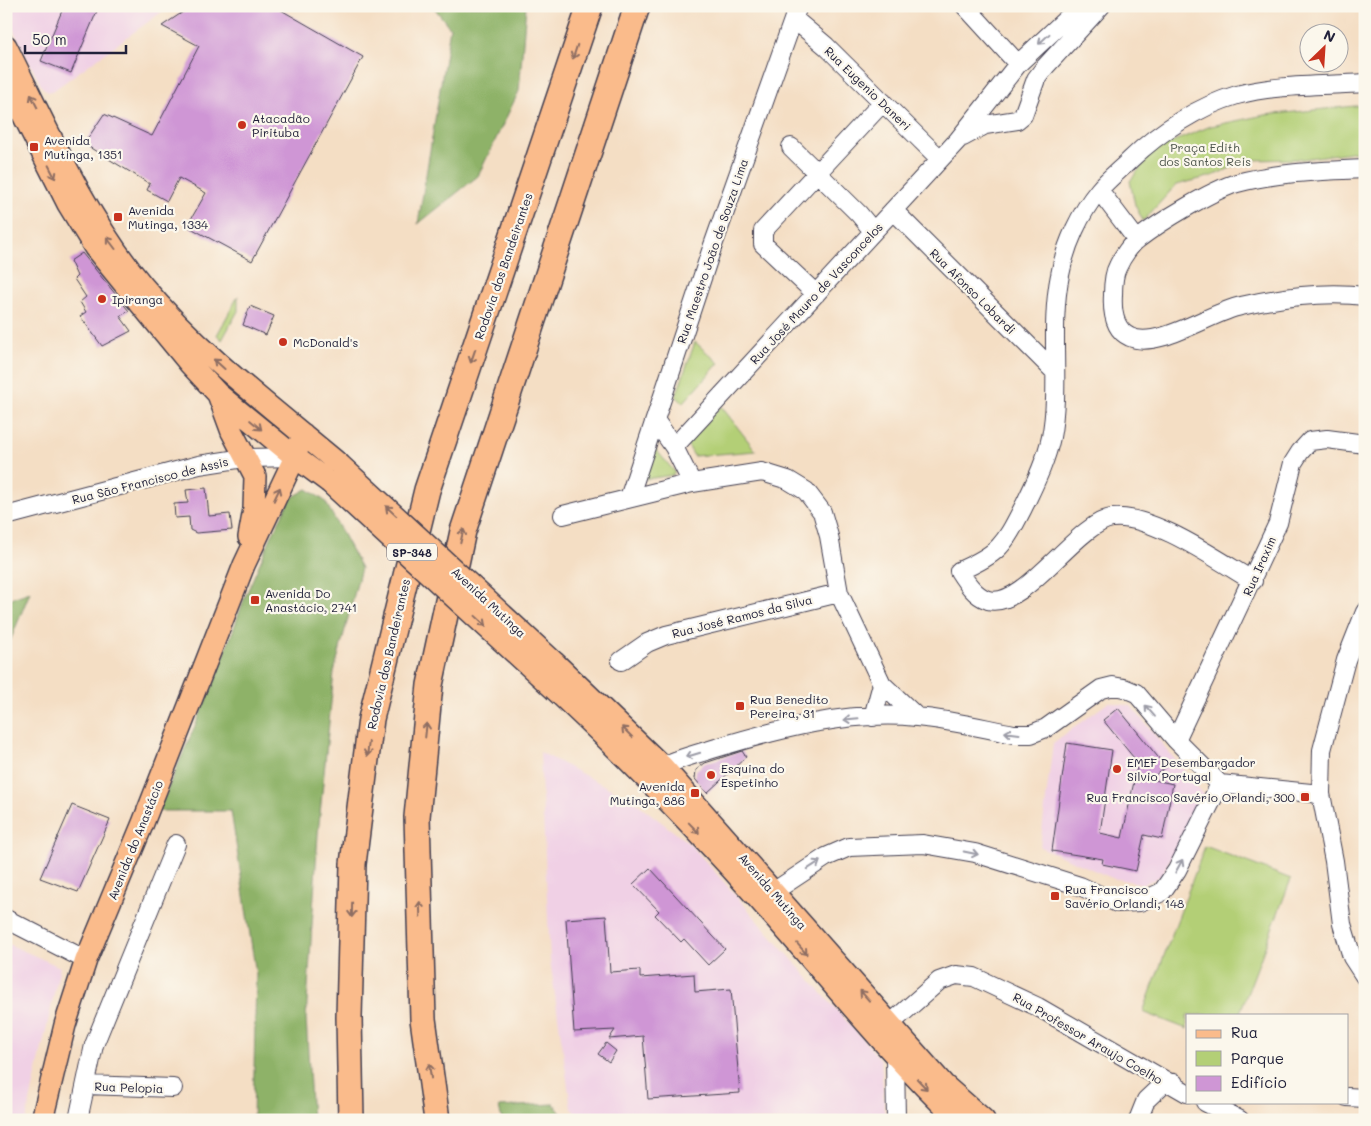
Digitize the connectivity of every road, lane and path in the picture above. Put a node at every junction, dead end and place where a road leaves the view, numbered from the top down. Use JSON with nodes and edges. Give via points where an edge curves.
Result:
{"nodes":[{"id":1,"x":590,"y":6,"type":"edge"},
{"id":2,"x":637,"y":6,"type":"edge"},
{"id":3,"x":965,"y":6,"type":"edge"},
{"id":4,"x":1080,"y":6,"type":"edge"},
{"id":5,"x":1101,"y":6,"type":"edge"},
{"id":6,"x":796,"y":12,"type":"edge"},
{"id":7,"x":6,"y":46,"type":"edge"},
{"id":8,"x":1018,"y":64,"type":"junction"},
{"id":9,"x":1004,"y":80,"type":"junction"},
{"id":10,"x":6,"y":81,"type":"edge"},
{"id":11,"x":1365,"y":83,"type":"edge"},
{"id":12,"x":1029,"y":97,"type":"junction"},
{"id":13,"x":989,"y":99,"type":"junction"},
{"id":14,"x":882,"y":102,"type":"junction"},
{"id":15,"x":1006,"y":122,"type":"junction"},
{"id":16,"x":958,"y":140,"type":"junction"},
{"id":17,"x":791,"y":147,"type":"dead end"},
{"id":18,"x":940,"y":159,"type":"junction"},
{"id":19,"x":1365,"y":169,"type":"edge"},
{"id":20,"x":816,"y":172,"type":"junction"},
{"id":21,"x":1099,"y":190,"type":"junction"},
{"id":22,"x":893,"y":210,"type":"junction"},
{"id":23,"x":873,"y":231,"type":"junction"},
{"id":24,"x":1137,"y":240,"type":"junction"},
{"id":25,"x":816,"y":294,"type":"junction"},
{"id":26,"x":1365,"y":296,"type":"edge"},
{"id":27,"x":1054,"y":371,"type":"junction"},
{"id":28,"x":218,"y":394,"type":"junction"},
{"id":29,"x":270,"y":407,"type":"junction"},
{"id":30,"x":654,"y":420,"type":"junction"},
{"id":31,"x":303,"y":434,"type":"junction"},
{"id":32,"x":1365,"y":444,"type":"edge"},
{"id":33,"x":674,"y":447,"type":"junction"},
{"id":34,"x":295,"y":457,"type":"junction"},
{"id":35,"x":244,"y":458,"type":"junction"},
{"id":36,"x":334,"y":473,"type":"junction"},
{"id":37,"x":692,"y":483,"type":"junction"},
{"id":38,"x":629,"y":498,"type":"junction"},
{"id":39,"x":563,"y":515,"type":"dead end"},
{"id":40,"x":6,"y":516,"type":"edge"},
{"id":41,"x":244,"y":565,"type":"junction"},
{"id":42,"x":1253,"y":581,"type":"junction"},
{"id":43,"x":839,"y":593,"type":"junction"},
{"id":44,"x":1365,"y":612,"type":"edge"},
{"id":45,"x":621,"y":661,"type":"dead end"},
{"id":46,"x":882,"y":684,"type":"junction"},
{"id":47,"x":873,"y":717,"type":"junction"},
{"id":48,"x":917,"y":717,"type":"junction"},
{"id":49,"x":1176,"y":740,"type":"junction"},
{"id":50,"x":654,"y":771,"type":"junction"},
{"id":51,"x":1220,"y":784,"type":"junction"},
{"id":52,"x":1321,"y":794,"type":"junction"},
{"id":53,"x":176,"y":844,"type":"dead end"},
{"id":54,"x":741,"y":880,"type":"junction"},
{"id":55,"x":773,"y":892,"type":"junction"},
{"id":56,"x":6,"y":919,"type":"edge"},
{"id":57,"x":86,"y":960,"type":"junction"},
{"id":58,"x":1365,"y":977,"type":"edge"},
{"id":59,"x":890,"y":1024,"type":"junction"},
{"id":60,"x":895,"y":1056,"type":"junction"},
{"id":61,"x":1165,"y":1082,"type":"junction"},
{"id":62,"x":1186,"y":1084,"type":"edge"},
{"id":63,"x":86,"y":1085,"type":"junction"},
{"id":64,"x":172,"y":1088,"type":"dead end"},
{"id":65,"x":1186,"y":1092,"type":"edge"},
{"id":66,"x":1348,"y":1097,"type":"edge"},
{"id":67,"x":1365,"y":1098,"type":"edge"},
{"id":68,"x":1209,"y":1104,"type":"edge"},
{"id":69,"x":42,"y":1120,"type":"edge"},
{"id":70,"x":78,"y":1120,"type":"edge"},
{"id":71,"x":351,"y":1120,"type":"edge"},
{"id":72,"x":437,"y":1120,"type":"edge"},
{"id":73,"x":896,"y":1120,"type":"edge"},
{"id":74,"x":958,"y":1120,"type":"edge"},
{"id":75,"x":984,"y":1120,"type":"edge"},
{"id":76,"x":1138,"y":1120,"type":"edge"},
{"id":77,"x":1240,"y":1120,"type":"edge"}],
"edges":[{"from":1,"to":71,"type":"highway","name":"Rodovia dos Bandeirantes","number":"SP-348","one_way":true,"via":[[427,490],[372,719],[353,864],[349,1017]]},
{"from":72,"to":2,"type":"highway","one_way":true,"via":[[423,1019],[417,816],[430,685],[463,532]]},
{"from":3,"to":8,"type":"street"},
{"from":4,"to":8,"type":"street","name":"Rua José Mauro de Vasconcelos","one_way":true},
{"from":5,"to":12,"type":"street","name":"Rua José Mauro de Vasconcelos","via":[[1045,67]]},
{"from":6,"to":14,"type":"street","name":"Rua Eugenio Daneri"},
{"from":6,"to":30,"type":"street","name":"Rua Maestro João de Souza Lima"},
{"from":29,"to":7,"type":"main road","name":"Avenida Mutinga","one_way":true,"via":[[181,327],[142,285],[105,235]]},
{"from":8,"to":9,"type":"street","name":"Rua José Mauro de Vasconcelos"},
{"from":9,"to":12,"type":"street","via":[[1020,85]]},
{"from":9,"to":13,"type":"street","name":"Rua José Mauro de Vasconcelos"},
{"from":10,"to":28,"type":"main road","name":"Avenida Mutinga","one_way":true,"via":[[68,204],[95,248]]},
{"from":11,"to":21,"type":"street","via":[[1236,95],[1191,115],[1147,144]]},
{"from":12,"to":15,"type":"street","name":"Rua José Mauro de Vasconcelos","via":[[1023,115]]},
{"from":13,"to":15,"type":"street","via":[[994,113]]},
{"from":13,"to":16,"type":"street","name":"Rua José Mauro de Vasconcelos"},
{"from":14,"to":18,"type":"street","name":"Rua Eugenio Daneri"},
{"from":14,"to":20,"type":"street"},
{"from":15,"to":16,"type":"street","name":"Rua José Mauro de Vasconcelos","via":[[976,128]]},
{"from":16,"to":18,"type":"street","name":"Rua José Mauro de Vasconcelos"},
{"from":17,"to":20,"type":"street"},
{"from":18,"to":22,"type":"street","name":"Rua José Mauro de Vasconcelos"},
{"from":19,"to":24,"type":"street","via":[[1287,173],[1235,183],[1182,210]]},
{"from":20,"to":23,"type":"street"},
{"from":20,"to":25,"type":"street","via":[[763,231],[761,238],[763,244]]},
{"from":21,"to":24,"type":"street"},
{"from":21,"to":27,"type":"street","via":[[1079,222],[1060,276]]},
{"from":22,"to":23,"type":"street","name":"Rua José Mauro de Vasconcelos"},
{"from":22,"to":27,"type":"street","name":"Rua Afonso Lobardi"},
{"from":23,"to":25,"type":"street","name":"Rua José Mauro de Vasconcelos"},
{"from":24,"to":26,"type":"street","via":[[1117,267],[1113,296],[1113,318],[1122,332],[1131,338],[1144,341],[1159,339],[1238,306],[1286,296]]},
{"from":25,"to":33,"type":"street","name":"Rua José Mauro de Vasconcelos"},
{"from":27,"to":42,"type":"street","via":[[1051,438],[1042,466],[1000,548],[959,572],[972,590],[989,600],[1003,599],[1023,588],[1090,530],[1111,518],[1128,518],[1155,527]]},
{"from":28,"to":29,"type":"main road","via":[[228,389],[237,390]]},
{"from":28,"to":34,"type":"main road","name":"Avenida Mutinga","one_way":true},
{"from":28,"to":35,"type":"main road","name":"Avenida do Anastácio"},
{"from":29,"to":31,"type":"main road","name":"Avenida Mutinga"},
{"from":30,"to":33,"type":"street"},
{"from":30,"to":38,"type":"street","name":"Rua Maestro João de Souza Lima"},
{"from":31,"to":34,"type":"main road","name":"Avenida do Anastácio"},
{"from":31,"to":36,"type":"main road","name":"Avenida Mutinga"},
{"from":32,"to":42,"type":"street","name":"Rua Iraxim","via":[[1327,439],[1310,442],[1300,452],[1293,463],[1278,523]]},
{"from":33,"to":37,"type":"street"},
{"from":34,"to":35,"type":"street","name":"Rua São Francisco de Assis"},
{"from":34,"to":36,"type":"main road","name":"Avenida Mutinga"},
{"from":41,"to":34,"type":"main road","name":"Avenida do Anastácio","one_way":true},
{"from":35,"to":40,"type":"street","name":"Rua São Francisco de Assis","via":[[199,465]]},
{"from":35,"to":41,"type":"main road","name":"Avenida do Anastácio","via":[[255,476],[256,485]]},
{"from":36,"to":50,"type":"main road","name":"Avenida Mutinga","bridge":true},
{"from":37,"to":38,"type":"street"},
{"from":37,"to":43,"type":"street","via":[[762,472],[788,480],[806,491],[822,512]]},
{"from":38,"to":39,"type":"street"},
{"from":41,"to":57,"type":"main road","name":"Avenida do Anastácio"},
{"from":42,"to":49,"type":"street","name":"Rua Iraxim"},
{"from":43,"to":45,"type":"street","name":"Rua José Ramos da Silva","via":[[666,635],[647,643]]},
{"from":43,"to":46,"type":"street"},
{"from":44,"to":52,"type":"street","via":[[1346,660],[1322,750]]},
{"from":46,"to":47,"type":"street"},
{"from":46,"to":48,"type":"street"},
{"from":47,"to":48,"type":"street"},
{"from":47,"to":50,"type":"street","one_way":true,"via":[[772,731]]},
{"from":49,"to":48,"type":"street","one_way":true,"via":[[1136,693],[1113,686],[1101,689],[1046,728],[1030,734]]},
{"from":49,"to":51,"type":"street"},
{"from":50,"to":54,"type":"main road","name":"Avenida Mutinga","one_way":true},
{"from":50,"to":55,"type":"main road","name":"Avenida Mutinga"},
{"from":51,"to":52,"type":"street"},
{"from":55,"to":51,"type":"street","one_way":true,"via":[[849,846],[923,844],[975,853],[1080,886],[1117,903],[1140,902],[1162,892],[1177,870]]},
{"from":52,"to":58,"type":"street","via":[[1342,924],[1352,957]]},
{"from":53,"to":63,"type":"street","via":[[94,1045]]},
{"from":54,"to":55,"type":"street"},
{"from":54,"to":60,"type":"main road","name":"Avenida Mutinga","one_way":true},
{"from":59,"to":55,"type":"main road","name":"Avenida Mutinga","one_way":true},
{"from":56,"to":57,"type":"street"},
{"from":57,"to":69,"type":"main road","name":"Avenida do Anastácio","via":[[65,1025]]},
{"from":59,"to":60,"type":"street"},
{"from":59,"to":61,"type":"street","name":"Rua Professor Araujo Coelho","via":[[939,981],[956,975],[974,977],[1038,1007]]},
{"from":59,"to":75,"type":"main road","name":"Avenida Mutinga","via":[[944,1085]]},
{"from":60,"to":73,"type":"street"},
{"from":60,"to":74,"type":"main road","name":"Avenida Mutinga","one_way":true},
{"from":61,"to":62,"type":"street"},
{"from":61,"to":65,"type":"street","name":"Rua Professor Araujo Coelho"},
{"from":61,"to":76,"type":"street","via":[[1146,1100]]},
{"from":63,"to":64,"type":"street","name":"Rua Pelopia"},
{"from":63,"to":70,"type":"street"},
{"from":66,"to":67,"type":"street"},
{"from":68,"to":77,"type":"street"}]}
